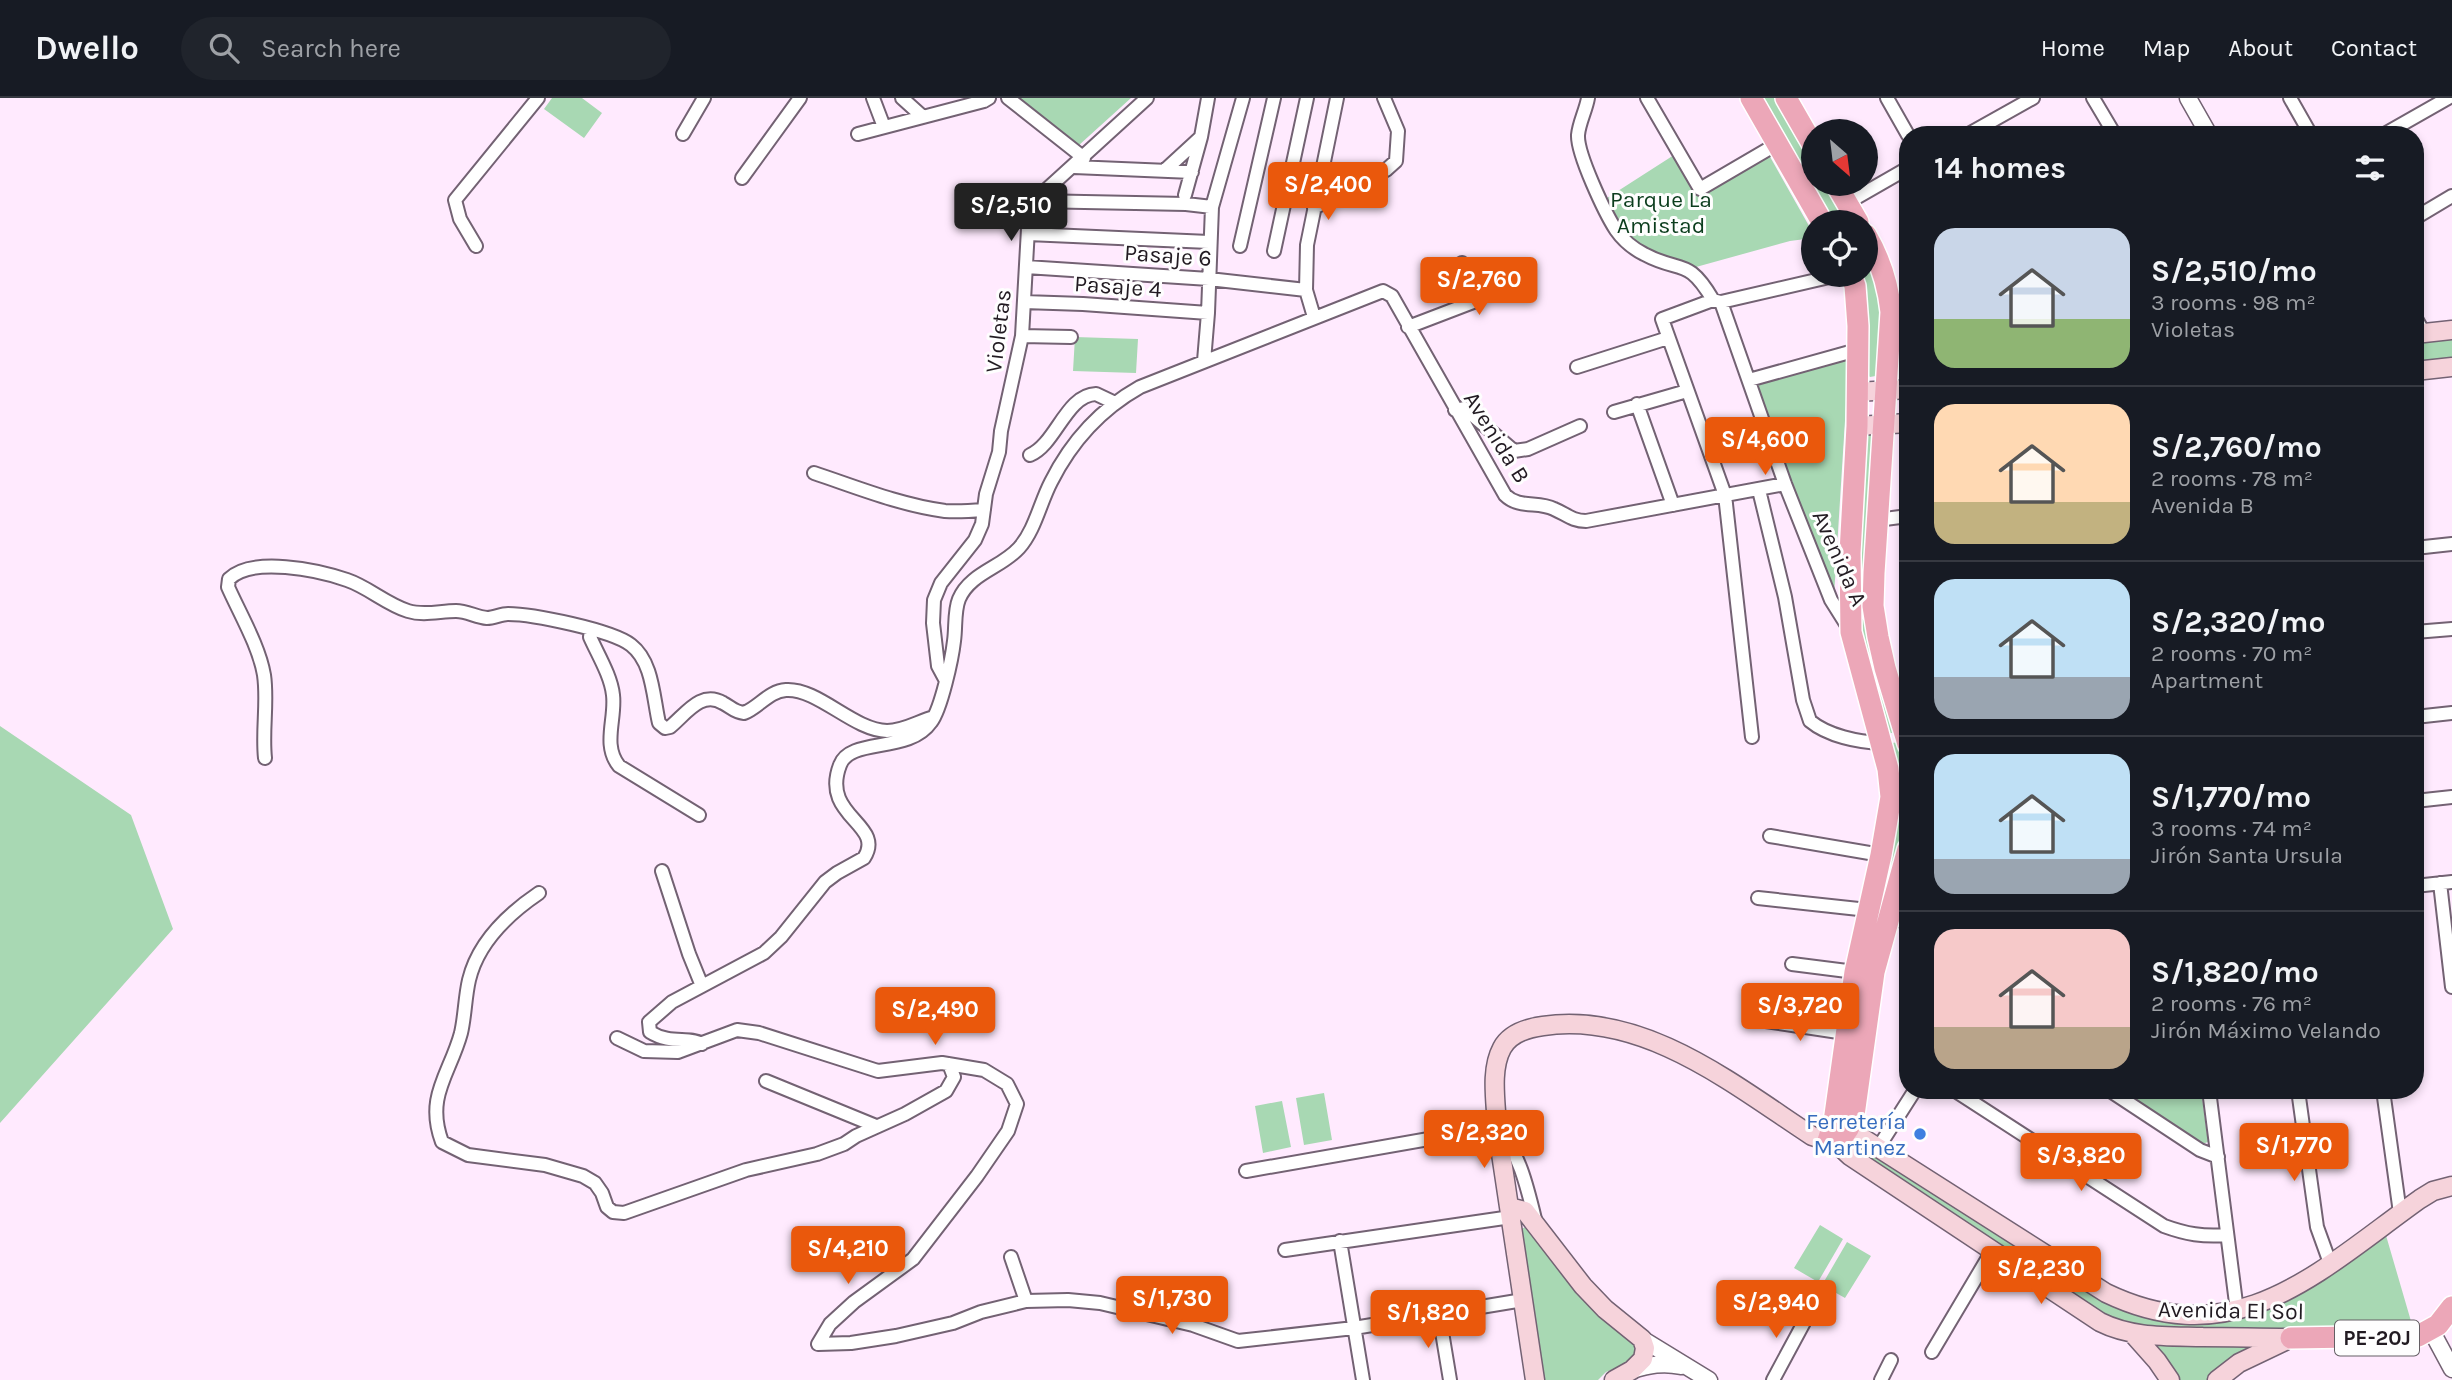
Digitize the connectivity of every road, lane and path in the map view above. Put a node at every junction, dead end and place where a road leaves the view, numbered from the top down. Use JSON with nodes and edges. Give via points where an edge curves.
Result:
{"nodes":[{"id":1,"x":538,"y":98,"type":"edge"},
{"id":2,"x":704,"y":98,"type":"edge"},
{"id":3,"x":800,"y":98,"type":"edge"},
{"id":4,"x":873,"y":98,"type":"edge"},
{"id":5,"x":902,"y":98,"type":"edge"},
{"id":6,"x":989,"y":98,"type":"edge"},
{"id":7,"x":1008,"y":98,"type":"edge"},
{"id":8,"x":1147,"y":98,"type":"edge"},
{"id":9,"x":1208,"y":98,"type":"edge"},
{"id":10,"x":1243,"y":98,"type":"edge"},
{"id":11,"x":1274,"y":98,"type":"edge"},
{"id":12,"x":1307,"y":98,"type":"edge"},
{"id":13,"x":1337,"y":98,"type":"edge"},
{"id":14,"x":1384,"y":98,"type":"edge"},
{"id":15,"x":1588,"y":98,"type":"edge"},
{"id":16,"x":1647,"y":98,"type":"edge"},
{"id":17,"x":1751,"y":98,"type":"edge"},
{"id":18,"x":1786,"y":98,"type":"edge"},
{"id":19,"x":1887,"y":98,"type":"edge"},
{"id":20,"x":2033,"y":98,"type":"edge"},
{"id":21,"x":2093,"y":98,"type":"edge"},
{"id":22,"x":2188,"y":98,"type":"edge"},
{"id":23,"x":2290,"y":98,"type":"edge"},
{"id":24,"x":2448,"y":98,"type":"edge"},
{"id":25,"x":923,"y":117,"type":"junction"},
{"id":26,"x":1801,"y":124,"type":"edge"},
{"id":27,"x":1903,"y":126,"type":"edge"},
{"id":28,"x":1983,"y":126,"type":"edge"},
{"id":29,"x":2110,"y":126,"type":"edge"},
{"id":30,"x":2204,"y":126,"type":"edge"},
{"id":31,"x":2306,"y":126,"type":"edge"},
{"id":32,"x":2399,"y":126,"type":"edge"},
{"id":33,"x":884,"y":127,"type":"junction"},
{"id":34,"x":683,"y":134,"type":"dead end"},
{"id":35,"x":858,"y":134,"type":"dead end"},
{"id":36,"x":1201,"y":137,"type":"junction"},
{"id":37,"x":1777,"y":144,"type":"junction"},
{"id":38,"x":1079,"y":162,"type":"junction"},
{"id":39,"x":1164,"y":171,"type":"junction"},
{"id":40,"x":1192,"y":172,"type":"junction"},
{"id":41,"x":1899,"y":173,"type":"edge"},
{"id":42,"x":742,"y":178,"type":"dead end"},
{"id":43,"x":1185,"y":195,"type":"dead end"},
{"id":44,"x":1843,"y":196,"type":"edge"},
{"id":45,"x":2452,"y":196,"type":"edge"},
{"id":46,"x":1034,"y":201,"type":"junction"},
{"id":47,"x":1847,"y":202,"type":"junction"},
{"id":48,"x":1212,"y":207,"type":"junction"},
{"id":49,"x":1314,"y":208,"type":"junction"},
{"id":50,"x":1815,"y":210,"type":"edge"},
{"id":51,"x":1851,"y":210,"type":"edge"},
{"id":52,"x":2424,"y":213,"type":"edge"},
{"id":53,"x":1028,"y":234,"type":"junction"},
{"id":54,"x":1209,"y":242,"type":"junction"},
{"id":55,"x":476,"y":246,"type":"dead end"},
{"id":56,"x":1240,"y":246,"type":"dead end"},
{"id":57,"x":1274,"y":251,"type":"dead end"},
{"id":58,"x":1878,"y":261,"type":"edge"},
{"id":59,"x":1462,"y":263,"type":"dead end"},
{"id":60,"x":1026,"y":267,"type":"junction"},
{"id":61,"x":1209,"y":279,"type":"junction"},
{"id":62,"x":1801,"y":283,"type":"edge"},
{"id":63,"x":1853,"y":287,"type":"edge"},
{"id":64,"x":1306,"y":290,"type":"junction"},
{"id":65,"x":1717,"y":301,"type":"junction"},
{"id":66,"x":1024,"y":302,"type":"junction"},
{"id":67,"x":1899,"y":312,"type":"edge"},
{"id":68,"x":1208,"y":313,"type":"junction"},
{"id":69,"x":1314,"y":317,"type":"junction"},
{"id":70,"x":1409,"y":327,"type":"junction"},
{"id":71,"x":2452,"y":330,"type":"edge"},
{"id":72,"x":2424,"y":333,"type":"edge"},
{"id":73,"x":1022,"y":336,"type":"junction"},
{"id":74,"x":1070,"y":337,"type":"dead end"},
{"id":75,"x":1668,"y":338,"type":"junction"},
{"id":76,"x":1857,"y":350,"type":"junction"},
{"id":77,"x":1203,"y":361,"type":"junction"},
{"id":78,"x":1577,"y":367,"type":"dead end"},
{"id":79,"x":2452,"y":367,"type":"edge"},
{"id":80,"x":2424,"y":370,"type":"edge"},
{"id":81,"x":1749,"y":380,"type":"junction"},
{"id":82,"x":1899,"y":390,"type":"edge"},
{"id":83,"x":1687,"y":391,"type":"junction"},
{"id":84,"x":1886,"y":391,"type":"junction"},
{"id":85,"x":1857,"y":392,"type":"junction"},
{"id":86,"x":1115,"y":403,"type":"junction"},
{"id":87,"x":1637,"y":404,"type":"junction"},
{"id":88,"x":1455,"y":410,"type":"junction"},
{"id":89,"x":1614,"y":412,"type":"dead end"},
{"id":90,"x":1899,"y":424,"type":"edge"},
{"id":91,"x":1884,"y":425,"type":"junction"},
{"id":92,"x":1580,"y":426,"type":"dead end"},
{"id":93,"x":1857,"y":426,"type":"junction"},
{"id":94,"x":1030,"y":455,"type":"dead end"},
{"id":95,"x":814,"y":473,"type":"dead end"},
{"id":96,"x":1785,"y":484,"type":"junction"},
{"id":97,"x":1759,"y":490,"type":"junction"},
{"id":98,"x":1725,"y":495,"type":"junction"},
{"id":99,"x":1673,"y":505,"type":"junction"},
{"id":100,"x":984,"y":510,"type":"junction"},
{"id":101,"x":1899,"y":517,"type":"edge"},
{"id":102,"x":1877,"y":520,"type":"junction"},
{"id":103,"x":2452,"y":544,"type":"edge"},
{"id":104,"x":2424,"y":547,"type":"edge"},
{"id":105,"x":2452,"y":629,"type":"edge"},
{"id":106,"x":591,"y":630,"type":"junction"},
{"id":107,"x":2424,"y":631,"type":"edge"},
{"id":108,"x":1851,"y":632,"type":"junction"},
{"id":109,"x":945,"y":679,"type":"junction"},
{"id":110,"x":2452,"y":713,"type":"edge"},
{"id":111,"x":1899,"y":715,"type":"edge"},
{"id":112,"x":2424,"y":716,"type":"edge"},
{"id":113,"x":935,"y":717,"type":"junction"},
{"id":114,"x":1752,"y":737,"type":"dead end"},
{"id":115,"x":1899,"y":740,"type":"edge"},
{"id":116,"x":1881,"y":743,"type":"junction"},
{"id":117,"x":265,"y":758,"type":"dead end"},
{"id":118,"x":2452,"y":797,"type":"edge"},
{"id":119,"x":2424,"y":800,"type":"edge"},
{"id":120,"x":698,"y":815,"type":"dead end"},
{"id":121,"x":1770,"y":836,"type":"dead end"},
{"id":122,"x":1881,"y":855,"type":"junction"},
{"id":123,"x":662,"y":871,"type":"dead end"},
{"id":124,"x":1899,"y":878,"type":"edge"},
{"id":125,"x":2446,"y":883,"type":"edge"},
{"id":126,"x":2424,"y":885,"type":"edge"},
{"id":127,"x":538,"y":893,"type":"dead end"},
{"id":128,"x":1758,"y":898,"type":"dead end"},
{"id":129,"x":1887,"y":917,"type":"edge"},
{"id":130,"x":1792,"y":964,"type":"dead end"},
{"id":131,"x":1855,"y":972,"type":"junction"},
{"id":132,"x":702,"y":986,"type":"junction"},
{"id":133,"x":2452,"y":987,"type":"edge"},
{"id":134,"x":1759,"y":1020,"type":"dead end"},
{"id":135,"x":1845,"y":1033,"type":"junction"},
{"id":136,"x":617,"y":1038,"type":"dead end"},
{"id":137,"x":702,"y":1044,"type":"junction"},
{"id":138,"x":949,"y":1064,"type":"junction"},
{"id":139,"x":766,"y":1081,"type":"dead end"},
{"id":140,"x":1908,"y":1099,"type":"edge"},
{"id":141,"x":1968,"y":1099,"type":"edge"},
{"id":142,"x":2123,"y":1099,"type":"edge"},
{"id":143,"x":2210,"y":1099,"type":"edge"},
{"id":144,"x":2299,"y":1099,"type":"edge"},
{"id":145,"x":2384,"y":1099,"type":"edge"},
{"id":146,"x":876,"y":1126,"type":"junction"},
{"id":147,"x":1497,"y":1127,"type":"junction"},
{"id":148,"x":1841,"y":1134,"type":"junction"},
{"id":149,"x":1878,"y":1148,"type":"junction"},
{"id":150,"x":2218,"y":1157,"type":"junction"},
{"id":151,"x":1245,"y":1171,"type":"dead end"},
{"id":152,"x":2452,"y":1186,"type":"edge"},
{"id":153,"x":1510,"y":1212,"type":"junction"},
{"id":154,"x":2399,"y":1213,"type":"junction"},
{"id":155,"x":1536,"y":1222,"type":"junction"},
{"id":156,"x":2227,"y":1235,"type":"junction"},
{"id":157,"x":1340,"y":1241,"type":"junction"},
{"id":158,"x":1285,"y":1250,"type":"dead end"},
{"id":159,"x":1992,"y":1251,"type":"junction"},
{"id":160,"x":1011,"y":1257,"type":"dead end"},
{"id":161,"x":2330,"y":1264,"type":"junction"},
{"id":162,"x":1523,"y":1300,"type":"junction"},
{"id":163,"x":1026,"y":1301,"type":"junction"},
{"id":164,"x":2452,"y":1307,"type":"edge"},
{"id":165,"x":2237,"y":1311,"type":"junction"},
{"id":166,"x":1439,"y":1314,"type":"junction"},
{"id":167,"x":1808,"y":1315,"type":"dead end"},
{"id":168,"x":1354,"y":1328,"type":"junction"},
{"id":169,"x":2431,"y":1330,"type":"junction"},
{"id":170,"x":2133,"y":1334,"type":"junction"},
{"id":171,"x":2291,"y":1338,"type":"junction"},
{"id":172,"x":1642,"y":1339,"type":"junction"},
{"id":173,"x":1932,"y":1352,"type":"dead end"},
{"id":174,"x":1891,"y":1360,"type":"dead end"},
{"id":175,"x":1684,"y":1366,"type":"junction"},
{"id":176,"x":2452,"y":1369,"type":"edge"},
{"id":177,"x":1632,"y":1370,"type":"junction"},
{"id":178,"x":1363,"y":1380,"type":"edge"},
{"id":179,"x":1450,"y":1380,"type":"edge"},
{"id":180,"x":1535,"y":1380,"type":"edge"},
{"id":181,"x":1614,"y":1380,"type":"edge"},
{"id":182,"x":1709,"y":1380,"type":"edge"},
{"id":183,"x":1773,"y":1380,"type":"edge"},
{"id":184,"x":1881,"y":1380,"type":"edge"},
{"id":185,"x":2169,"y":1380,"type":"edge"},
{"id":186,"x":2217,"y":1380,"type":"edge"}],
"edges":[{"from":1,"to":55,"type":"street","via":[[455,200]]},
{"from":2,"to":34,"type":"street"},
{"from":3,"to":42,"type":"street"},
{"from":4,"to":33,"type":"street"},
{"from":5,"to":25,"type":"street"},
{"from":6,"to":25,"type":"street"},
{"from":7,"to":38,"type":"street"},
{"from":8,"to":38,"type":"street"},
{"from":9,"to":36,"type":"street"},
{"from":10,"to":48,"type":"street"},
{"from":11,"to":56,"type":"street"},
{"from":12,"to":57,"type":"street"},
{"from":13,"to":49,"type":"street"},
{"from":14,"to":49,"type":"street","via":[[1398,131],[1396,161]]},
{"from":15,"to":65,"type":"street","name":"Avenida A","via":[[1578,135],[1590,176],[1616,229],[1643,254],[1695,274]]},
{"from":16,"to":37,"type":"street","via":[[1700,189]]},
{"from":17,"to":37,"type":"main road"},
{"from":18,"to":26,"type":"main road"},
{"from":19,"to":27,"type":"street"},
{"from":20,"to":28,"type":"street"},
{"from":21,"to":29,"type":"street"},
{"from":22,"to":30,"type":"street"},
{"from":23,"to":31,"type":"street"},
{"from":24,"to":32,"type":"street"},
{"from":25,"to":33,"type":"street"},
{"from":33,"to":35,"type":"street"},
{"from":36,"to":39,"type":"street"},
{"from":36,"to":40,"type":"street"},
{"from":37,"to":50,"type":"main road"},
{"from":38,"to":39,"type":"street"},
{"from":38,"to":46,"type":"street"},
{"from":39,"to":40,"type":"street"},
{"from":40,"to":43,"type":"street"},
{"from":41,"to":47,"type":"street"},
{"from":44,"to":47,"type":"main road"},
{"from":45,"to":52,"type":"street"},
{"from":46,"to":48,"type":"street"},
{"from":46,"to":53,"type":"street","name":"Violetas"},
{"from":47,"to":51,"type":"main road"},
{"from":48,"to":54,"type":"street"},
{"from":49,"to":64,"type":"street"},
{"from":53,"to":54,"type":"street"},
{"from":53,"to":60,"type":"street","name":"Violetas"},
{"from":54,"to":61,"type":"street"},
{"from":58,"to":67,"type":"main road"},
{"from":59,"to":70,"type":"street","via":[[1476,301]]},
{"from":60,"to":61,"type":"street","name":"Pasaje 6"},
{"from":60,"to":66,"type":"street","name":"Violetas"},
{"from":61,"to":64,"type":"street","name":"Pasaje 6"},
{"from":61,"to":68,"type":"street"},
{"from":62,"to":65,"type":"street"},
{"from":63,"to":76,"type":"main road"},
{"from":64,"to":69,"type":"street"},
{"from":65,"to":75,"type":"street","via":[[1662,319]]},
{"from":65,"to":81,"type":"street","name":"Avenida A"},
{"from":66,"to":68,"type":"street","name":"Pasaje 4"},
{"from":66,"to":73,"type":"street","name":"Violetas"},
{"from":67,"to":84,"type":"main road"},
{"from":68,"to":77,"type":"street"},
{"from":69,"to":70,"type":"street","name":"Avenida B","via":[[1383,290],[1392,296]]},
{"from":69,"to":77,"type":"street"},
{"from":70,"to":88,"type":"street","name":"Avenida B"},
{"from":71,"to":72,"type":"main road"},
{"from":73,"to":74,"type":"street"},
{"from":73,"to":100,"type":"street","name":"Violetas"},
{"from":75,"to":78,"type":"street"},
{"from":75,"to":83,"type":"street"},
{"from":76,"to":81,"type":"street"},
{"from":76,"to":85,"type":"main road"},
{"from":77,"to":86,"type":"street","via":[[1152,381]]},
{"from":79,"to":80,"type":"main road"},
{"from":81,"to":96,"type":"street","name":"Avenida A"},
{"from":82,"to":84,"type":"main road"},
{"from":83,"to":87,"type":"street"},
{"from":83,"to":98,"type":"street"},
{"from":84,"to":85,"type":"main road"},
{"from":84,"to":91,"type":"main road"},
{"from":85,"to":93,"type":"main road"},
{"from":86,"to":94,"type":"street","via":[[1096,394],[1081,398],[1041,448]]},
{"from":86,"to":109,"type":"street","via":[[1089,426],[1051,481],[1022,544],[977,577],[958,600]]},
{"from":87,"to":89,"type":"street"},
{"from":87,"to":99,"type":"street"},
{"from":88,"to":92,"type":"street","via":[[1464,408],[1514,451]]},
{"from":88,"to":99,"type":"street","name":"Avenida B","via":[[1505,495],[1517,503],[1550,507],[1581,521]]},
{"from":90,"to":91,"type":"main road"},
{"from":91,"to":93,"type":"main road"},
{"from":91,"to":102,"type":"main road"},
{"from":93,"to":108,"type":"main road"},
{"from":95,"to":100,"type":"street","via":[[925,507]]},
{"from":96,"to":97,"type":"street","name":"Avenida B"},
{"from":96,"to":108,"type":"street","name":"Avenida A","via":[[1831,600]]},
{"from":97,"to":98,"type":"street","name":"Avenida B"},
{"from":97,"to":116,"type":"street","via":[[1810,721],[1834,734]]},
{"from":98,"to":99,"type":"street","name":"Avenida B"},
{"from":98,"to":114,"type":"street"},
{"from":100,"to":109,"type":"street","name":"Violetas","via":[[975,540],[934,600],[938,666]]},
{"from":101,"to":102,"type":"street"},
{"from":102,"to":111,"type":"main road","via":[[1873,606]]},
{"from":103,"to":104,"type":"street"},
{"from":105,"to":107,"type":"street"},
{"from":106,"to":113,"type":"street","via":[[625,641],[640,654],[647,666],[659,723],[665,727],[706,698],[744,713],[786,690],[803,693],[879,730],[901,729]]},
{"from":106,"to":117,"type":"street","via":[[526,615],[487,618],[457,611],[410,612],[348,580],[292,568],[235,573],[228,587],[261,659],[264,677]]},
{"from":106,"to":120,"type":"street","via":[[613,692],[613,758]]},
{"from":108,"to":116,"type":"main road"},
{"from":109,"to":113,"type":"street"},
{"from":110,"to":112,"type":"street"},
{"from":113,"to":132,"type":"street","via":[[925,731],[909,740],[856,750],[843,759],[836,793],[867,835],[867,855],[825,883],[764,953]]},
{"from":115,"to":116,"type":"main road"},
{"from":116,"to":122,"type":"main road","via":[[1891,797]]},
{"from":118,"to":119,"type":"street"},
{"from":121,"to":122,"type":"street"},
{"from":122,"to":129,"type":"main road"},
{"from":123,"to":132,"type":"street"},
{"from":124,"to":129,"type":"main road"},
{"from":125,"to":126,"type":"street"},
{"from":125,"to":133,"type":"street"},
{"from":127,"to":146,"type":"street","via":[[514,909],[488,939],[469,978],[460,1034],[435,1102],[435,1124],[442,1142],[468,1155],[545,1165],[583,1176],[595,1182],[607,1207],[624,1213],[747,1170],[817,1154]]},
{"from":128,"to":129,"type":"street"},
{"from":129,"to":131,"type":"main road"},
{"from":129,"to":148,"type":"main road","via":[[1868,1004],[1856,1102]]},
{"from":130,"to":131,"type":"street"},
{"from":131,"to":135,"type":"main road"},
{"from":132,"to":137,"type":"street","via":[[672,1002],[648,1026],[660,1038]]},
{"from":134,"to":135,"type":"street"},
{"from":135,"to":148,"type":"main road"},
{"from":136,"to":137,"type":"street","via":[[644,1051],[678,1052]]},
{"from":137,"to":138,"type":"street","via":[[737,1030],[878,1071]]},
{"from":138,"to":146,"type":"street","via":[[954,1077],[946,1091]]},
{"from":138,"to":163,"type":"street","via":[[984,1070],[1007,1084],[1017,1104],[1008,1131],[913,1259],[846,1309],[818,1344],[896,1336]]},
{"from":139,"to":146,"type":"street"},
{"from":140,"to":149,"type":"street"},
{"from":141,"to":156,"type":"street","via":[[2164,1226],[2204,1237]]},
{"from":142,"to":150,"type":"street"},
{"from":143,"to":150,"type":"street"},
{"from":144,"to":161,"type":"street","via":[[2316,1227]]},
{"from":145,"to":154,"type":"street"},
{"from":147,"to":148,"type":"main road","name":"Avenida El Sol","via":[[1495,1086],[1503,1046],[1530,1028],[1578,1024],[1634,1035],[1699,1062],[1812,1136]]},
{"from":147,"to":151,"type":"street"},
{"from":147,"to":153,"type":"main road"},
{"from":147,"to":155,"type":"street","via":[[1510,1142]]},
{"from":148,"to":149,"type":"main road","name":"Avenida El Sol"},
{"from":148,"to":159,"type":"main road","name":"Avenida El Sol","via":[[1850,1156]]},
{"from":149,"to":165,"type":"main road","name":"Avenida El Sol","via":[[2127,1303],[2191,1315]]},
{"from":150,"to":156,"type":"street"},
{"from":152,"to":154,"type":"main road","name":"Avenida El Sol","via":[[2433,1191]]},
{"from":153,"to":155,"type":"main road","via":[[1525,1211]]},
{"from":153,"to":157,"type":"street"},
{"from":153,"to":162,"type":"main road"},
{"from":154,"to":161,"type":"main road","name":"Avenida El Sol"},
{"from":155,"to":172,"type":"main road","via":[[1583,1286]]},
{"from":156,"to":165,"type":"street"},
{"from":157,"to":158,"type":"street"},
{"from":157,"to":168,"type":"street"},
{"from":159,"to":170,"type":"main road","name":"Avenida El Sol","via":[[2100,1322]]},
{"from":159,"to":173,"type":"street"},
{"from":160,"to":163,"type":"street"},
{"from":161,"to":165,"type":"main road","name":"Avenida El Sol","via":[[2282,1294]]},
{"from":162,"to":166,"type":"street"},
{"from":162,"to":180,"type":"main road"},
{"from":163,"to":168,"type":"street","via":[[1100,1303],[1238,1341]]},
{"from":164,"to":169,"type":"main road","number":"PE-20J"},
{"from":166,"to":168,"type":"street"},
{"from":166,"to":179,"type":"street"},
{"from":167,"to":183,"type":"street"},
{"from":168,"to":178,"type":"street"},
{"from":169,"to":171,"type":"main road","name":"Avenida El Sol","number":"PE-20J","via":[[2408,1338]]},
{"from":169,"to":176,"type":"street"},
{"from":170,"to":171,"type":"main road","name":"Avenida El Sol"},
{"from":170,"to":185,"type":"main road"},
{"from":171,"to":186,"type":"main road","number":"PE-20J","via":[[2239,1363]]},
{"from":172,"to":175,"type":"street"},
{"from":172,"to":177,"type":"main road","via":[[1646,1354]]},
{"from":174,"to":184,"type":"street"},
{"from":175,"to":177,"type":"street","via":[[1667,1363]]},
{"from":175,"to":182,"type":"street"},
{"from":177,"to":181,"type":"main road"}]}
